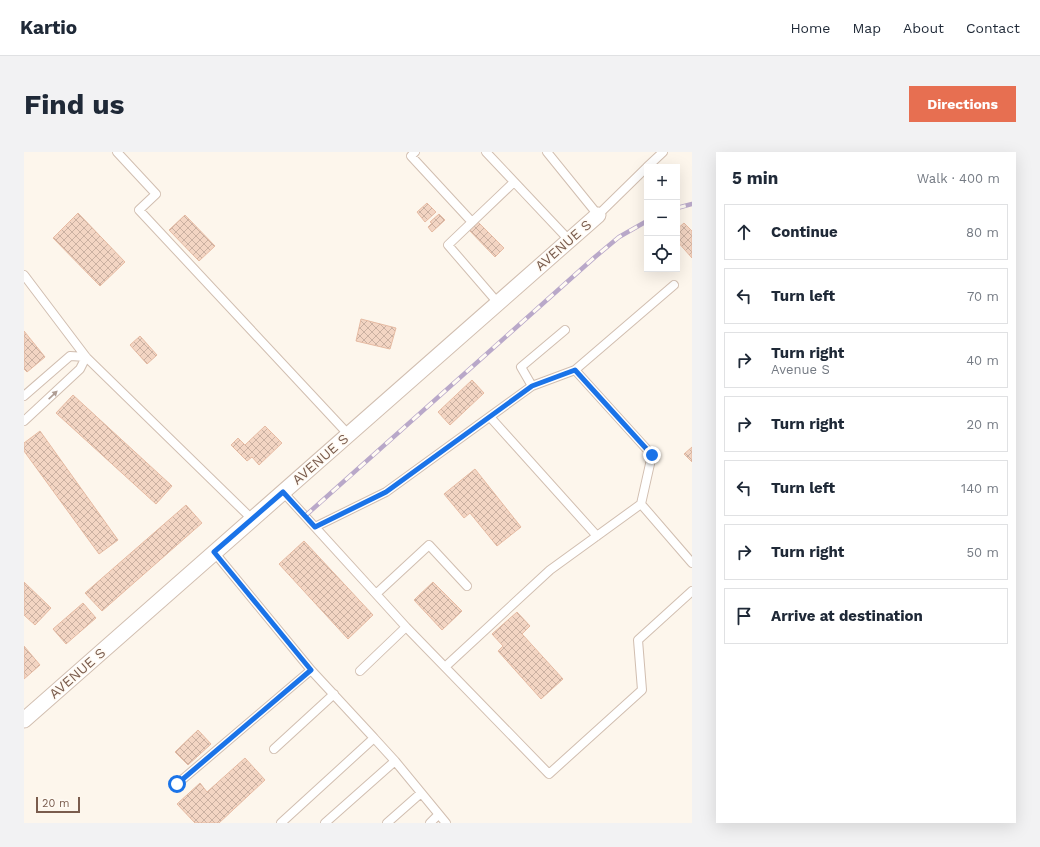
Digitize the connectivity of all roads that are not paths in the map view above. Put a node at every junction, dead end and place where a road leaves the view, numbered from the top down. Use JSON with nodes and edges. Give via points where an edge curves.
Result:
{"nodes":[{"id":1,"x":117,"y":152,"type":"edge"},
{"id":2,"x":415,"y":152,"type":"edge"},
{"id":3,"x":486,"y":152,"type":"edge"},
{"id":4,"x":547,"y":152,"type":"edge"},
{"id":5,"x":663,"y":152,"type":"edge"},
{"id":6,"x":650,"y":164,"type":"edge"},
{"id":7,"x":644,"y":170,"type":"edge"},
{"id":8,"x":514,"y":182,"type":"junction"},
{"id":9,"x":598,"y":215,"type":"junction"},
{"id":10,"x":472,"y":222,"type":"junction"},
{"id":11,"x":569,"y":240,"type":"junction"},
{"id":12,"x":24,"y":275,"type":"edge"},
{"id":13,"x":674,"y":285,"type":"dead end"},
{"id":14,"x":498,"y":303,"type":"junction"},
{"id":15,"x":565,"y":330,"type":"dead end"},
{"id":16,"x":86,"y":357,"type":"junction"},
{"id":17,"x":575,"y":370,"type":"junction"},
{"id":18,"x":532,"y":386,"type":"junction"},
{"id":19,"x":24,"y":396,"type":"edge"},
{"id":20,"x":490,"y":417,"type":"junction"},
{"id":21,"x":24,"y":421,"type":"edge"},
{"id":22,"x":348,"y":434,"type":"junction"},
{"id":23,"x":283,"y":492,"type":"junction"},
{"id":24,"x":641,"y":504,"type":"junction"},
{"id":25,"x":252,"y":519,"type":"junction"},
{"id":26,"x":315,"y":527,"type":"junction"},
{"id":27,"x":597,"y":536,"type":"junction"},
{"id":28,"x":214,"y":552,"type":"junction"},
{"id":29,"x":692,"y":563,"type":"edge"},
{"id":30,"x":467,"y":586,"type":"dead end"},
{"id":31,"x":692,"y":591,"type":"edge"},
{"id":32,"x":376,"y":594,"type":"junction"},
{"id":33,"x":406,"y":627,"type":"junction"},
{"id":34,"x":445,"y":667,"type":"junction"},
{"id":35,"x":311,"y":670,"type":"junction"},
{"id":36,"x":360,"y":671,"type":"dead end"},
{"id":37,"x":334,"y":694,"type":"junction"},
{"id":38,"x":24,"y":720,"type":"edge"},
{"id":39,"x":374,"y":738,"type":"junction"},
{"id":40,"x":274,"y":750,"type":"dead end"},
{"id":41,"x":394,"y":761,"type":"junction"},
{"id":42,"x":177,"y":784,"type":"dead end"},
{"id":43,"x":420,"y":793,"type":"junction"},
{"id":44,"x":438,"y":815,"type":"junction"},
{"id":45,"x":281,"y":823,"type":"edge"},
{"id":46,"x":325,"y":823,"type":"edge"},
{"id":47,"x":387,"y":823,"type":"edge"},
{"id":48,"x":430,"y":823,"type":"edge"},
{"id":49,"x":446,"y":823,"type":"edge"}],
"edges":[{"from":1,"to":22,"type":"lane","via":[[156,194],[139,210]]},
{"from":2,"to":10,"type":"lane","via":[[411,156]]},
{"from":3,"to":8,"type":"lane"},
{"from":4,"to":9,"type":"lane"},
{"from":5,"to":6,"type":"lane"},
{"from":7,"to":9,"type":"lane"},
{"from":8,"to":10,"type":"lane"},
{"from":8,"to":11,"type":"lane"},
{"from":9,"to":11,"type":"street","name":"AVENUE S"},
{"from":10,"to":14,"type":"lane","via":[[448,245]]},
{"from":11,"to":14,"type":"street","name":"AVENUE S"},
{"from":12,"to":16,"type":"lane"},
{"from":13,"to":17,"type":"lane"},
{"from":14,"to":22,"type":"street","name":"AVENUE S"},
{"from":15,"to":18,"type":"lane","via":[[521,367]]},
{"from":16,"to":19,"type":"lane","via":[[70,356]]},
{"from":21,"to":16,"type":"lane","one_way":true,"via":[[80,369]]},
{"from":16,"to":25,"type":"lane"},
{"from":17,"to":18,"type":"lane"},
{"from":17,"to":24,"type":"lane","via":[[652,455]]},
{"from":18,"to":20,"type":"lane"},
{"from":20,"to":26,"type":"lane","via":[[386,492]]},
{"from":20,"to":27,"type":"lane"},
{"from":22,"to":23,"type":"street","name":"AVENUE S"},
{"from":23,"to":25,"type":"street","name":"AVENUE S"},
{"from":23,"to":26,"type":"lane"},
{"from":24,"to":27,"type":"lane"},
{"from":24,"to":29,"type":"lane"},
{"from":25,"to":28,"type":"street","name":"AVENUE S"},
{"from":26,"to":32,"type":"lane"},
{"from":27,"to":34,"type":"lane","via":[[550,570]]},
{"from":28,"to":35,"type":"lane"},
{"from":28,"to":38,"type":"street","name":"AVENUE S"},
{"from":30,"to":32,"type":"lane","via":[[429,545]]},
{"from":31,"to":34,"type":"lane","via":[[638,640],[642,690],[549,774]]},
{"from":32,"to":33,"type":"lane"},
{"from":33,"to":34,"type":"lane"},
{"from":33,"to":36,"type":"lane"},
{"from":35,"to":37,"type":"lane"},
{"from":35,"to":42,"type":"lane"},
{"from":37,"to":39,"type":"lane"},
{"from":37,"to":40,"type":"lane"},
{"from":39,"to":41,"type":"lane"},
{"from":39,"to":45,"type":"lane"},
{"from":41,"to":43,"type":"lane"},
{"from":41,"to":46,"type":"lane"},
{"from":43,"to":44,"type":"lane"},
{"from":43,"to":47,"type":"lane"},
{"from":44,"to":48,"type":"lane"},
{"from":44,"to":49,"type":"lane"}]}
